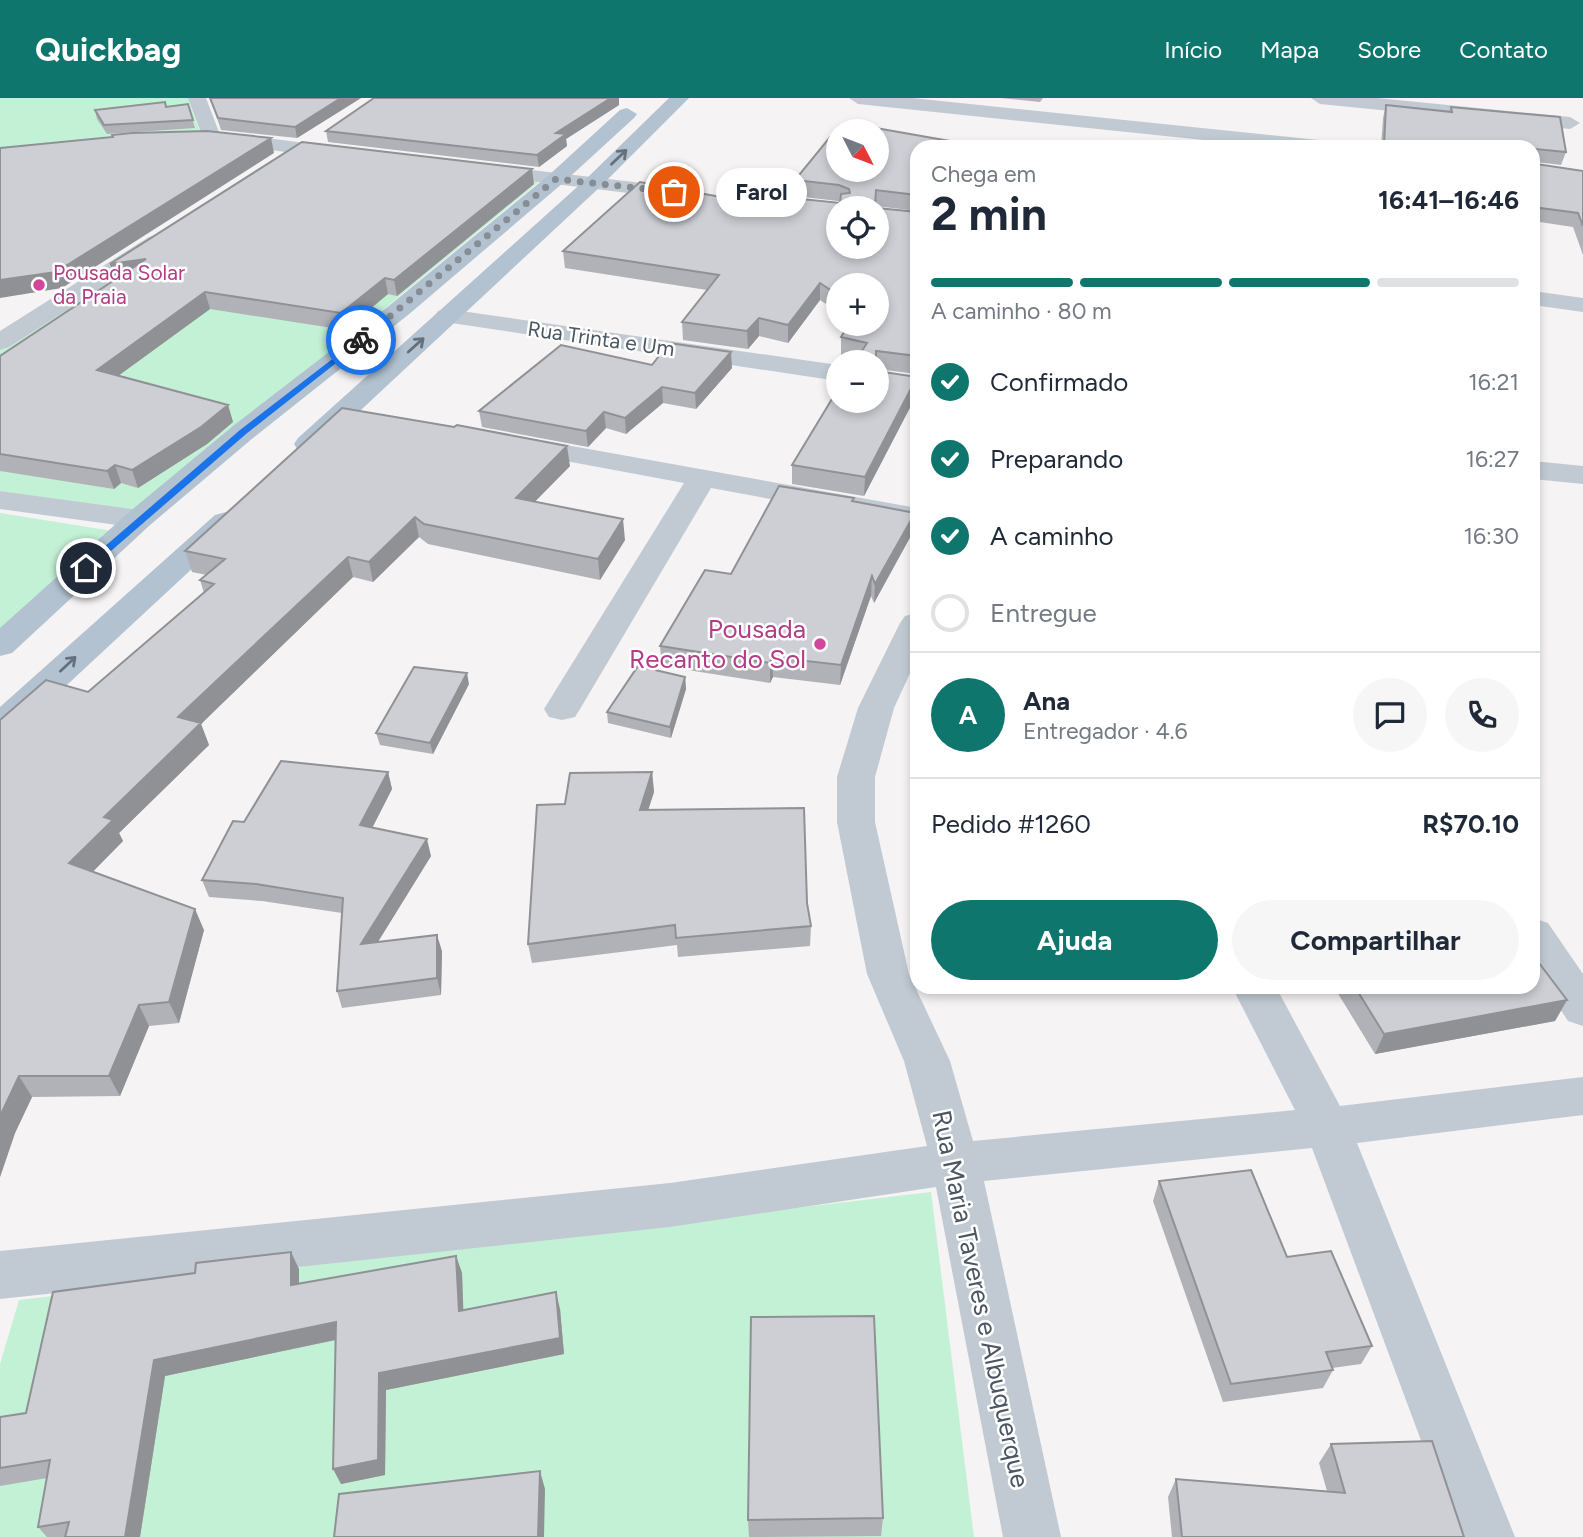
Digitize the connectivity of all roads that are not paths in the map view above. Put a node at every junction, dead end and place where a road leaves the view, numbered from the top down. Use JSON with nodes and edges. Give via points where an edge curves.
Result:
{"nodes":[{"id":1,"x":197,"y":98,"type":"edge"},
{"id":2,"x":644,"y":98,"type":"edge"},
{"id":3,"x":680,"y":98,"type":"edge"},
{"id":4,"x":858,"y":98,"type":"edge"},
{"id":5,"x":1320,"y":98,"type":"edge"},
{"id":6,"x":1550,"y":98,"type":"edge"},
{"id":7,"x":953,"y":102,"type":"edge"},
{"id":8,"x":1570,"y":123,"type":"junction"},
{"id":9,"x":1144,"y":126,"type":"junction"},
{"id":10,"x":335,"y":127,"type":"edge"},
{"id":11,"x":211,"y":137,"type":"junction"},
{"id":12,"x":186,"y":138,"type":"edge"},
{"id":13,"x":1583,"y":139,"type":"edge"},
{"id":14,"x":1137,"y":140,"type":"edge"},
{"id":15,"x":1267,"y":140,"type":"edge"},
{"id":16,"x":302,"y":149,"type":"junction"},
{"id":17,"x":369,"y":157,"type":"edge"},
{"id":18,"x":278,"y":164,"type":"edge"},
{"id":19,"x":462,"y":168,"type":"edge"},
{"id":20,"x":556,"y":179,"type":"junction"},
{"id":21,"x":593,"y":183,"type":"junction"},
{"id":22,"x":702,"y":195,"type":"edge"},
{"id":23,"x":174,"y":231,"type":"edge"},
{"id":24,"x":1540,"y":299,"type":"edge"},
{"id":25,"x":1583,"y":305,"type":"edge"},
{"id":26,"x":447,"y":316,"type":"junction"},
{"id":27,"x":0,"y":342,"type":"edge"},
{"id":28,"x":826,"y":371,"type":"edge"},
{"id":29,"x":343,"y":411,"type":"junction"},
{"id":30,"x":383,"y":419,"type":"edge"},
{"id":31,"x":489,"y":439,"type":"edge"},
{"id":32,"x":286,"y":464,"type":"edge"},
{"id":33,"x":1540,"y":471,"type":"edge"},
{"id":34,"x":1583,"y":475,"type":"edge"},
{"id":35,"x":701,"y":480,"type":"junction"},
{"id":36,"x":0,"y":500,"type":"edge"},
{"id":37,"x":249,"y":500,"type":"edge"},
{"id":38,"x":910,"y":516,"type":"edge"},
{"id":39,"x":139,"y":520,"type":"junction"},
{"id":40,"x":66,"y":586,"type":"junction"},
{"id":41,"x":137,"y":600,"type":"junction"},
{"id":42,"x":910,"y":638,"type":"edge"},
{"id":43,"x":0,"y":646,"type":"edge"},
{"id":44,"x":562,"y":709,"type":"dead end"},
{"id":45,"x":0,"y":727,"type":"edge"},
{"id":46,"x":1540,"y":944,"type":"edge"},
{"id":47,"x":1259,"y":994,"type":"edge"},
{"id":48,"x":1583,"y":1009,"type":"edge"},
{"id":49,"x":1583,"y":1096,"type":"edge"},
{"id":50,"x":1327,"y":1127,"type":"junction"},
{"id":51,"x":956,"y":1163,"type":"junction"},
{"id":52,"x":0,"y":1275,"type":"edge"},
{"id":53,"x":1032,"y":1537,"type":"edge"},
{"id":54,"x":1486,"y":1537,"type":"edge"}],
"edges":[{"from":1,"to":11,"type":"street"},
{"from":2,"to":20,"type":"main road"},
{"from":21,"to":3,"type":"main road","one_way":true},
{"from":4,"to":7,"type":"street"},
{"from":5,"to":8,"type":"street"},
{"from":6,"to":8,"type":"street"},
{"from":7,"to":9,"type":"street"},
{"from":8,"to":13,"type":"street"},
{"from":9,"to":14,"type":"street"},
{"from":9,"to":15,"type":"street"},
{"from":10,"to":16,"type":"street"},
{"from":11,"to":12,"type":"street"},
{"from":11,"to":16,"type":"street"},
{"from":16,"to":17,"type":"street"},
{"from":16,"to":18,"type":"street"},
{"from":19,"to":20,"type":"street"},
{"from":20,"to":21,"type":"street"},
{"from":20,"to":39,"type":"main road"},
{"from":21,"to":22,"type":"street"},
{"from":21,"to":26,"type":"main road"},
{"from":23,"to":27,"type":"street"},
{"from":24,"to":25,"type":"street"},
{"from":26,"to":28,"type":"street","name":"Rua Trinta e Um"},
{"from":29,"to":26,"type":"main road","one_way":true},
{"from":29,"to":30,"type":"street"},
{"from":29,"to":32,"type":"main road"},
{"from":31,"to":35,"type":"street"},
{"from":33,"to":34,"type":"street"},
{"from":35,"to":38,"type":"street"},
{"from":35,"to":44,"type":"street"},
{"from":36,"to":39,"type":"street"},
{"from":37,"to":41,"type":"main road"},
{"from":39,"to":40,"type":"main road"},
{"from":40,"to":41,"type":"main road"},
{"from":40,"to":43,"type":"main road"},
{"from":45,"to":41,"type":"main road","one_way":true},
{"from":42,"to":51,"type":"street","name":"Rua Maria Taveres e Albuquerque","via":[[876,708],[856,777],[856,822],[888,974],[927,1061]]},
{"from":46,"to":48,"type":"street"},
{"from":47,"to":50,"type":"street"},
{"from":49,"to":50,"type":"street"},
{"from":50,"to":51,"type":"street"},
{"from":50,"to":54,"type":"street"},
{"from":51,"to":52,"type":"street","via":[[670,1205]]},
{"from":51,"to":53,"type":"street","name":"Rua Maria Taveres e Albuquerque"}]}
